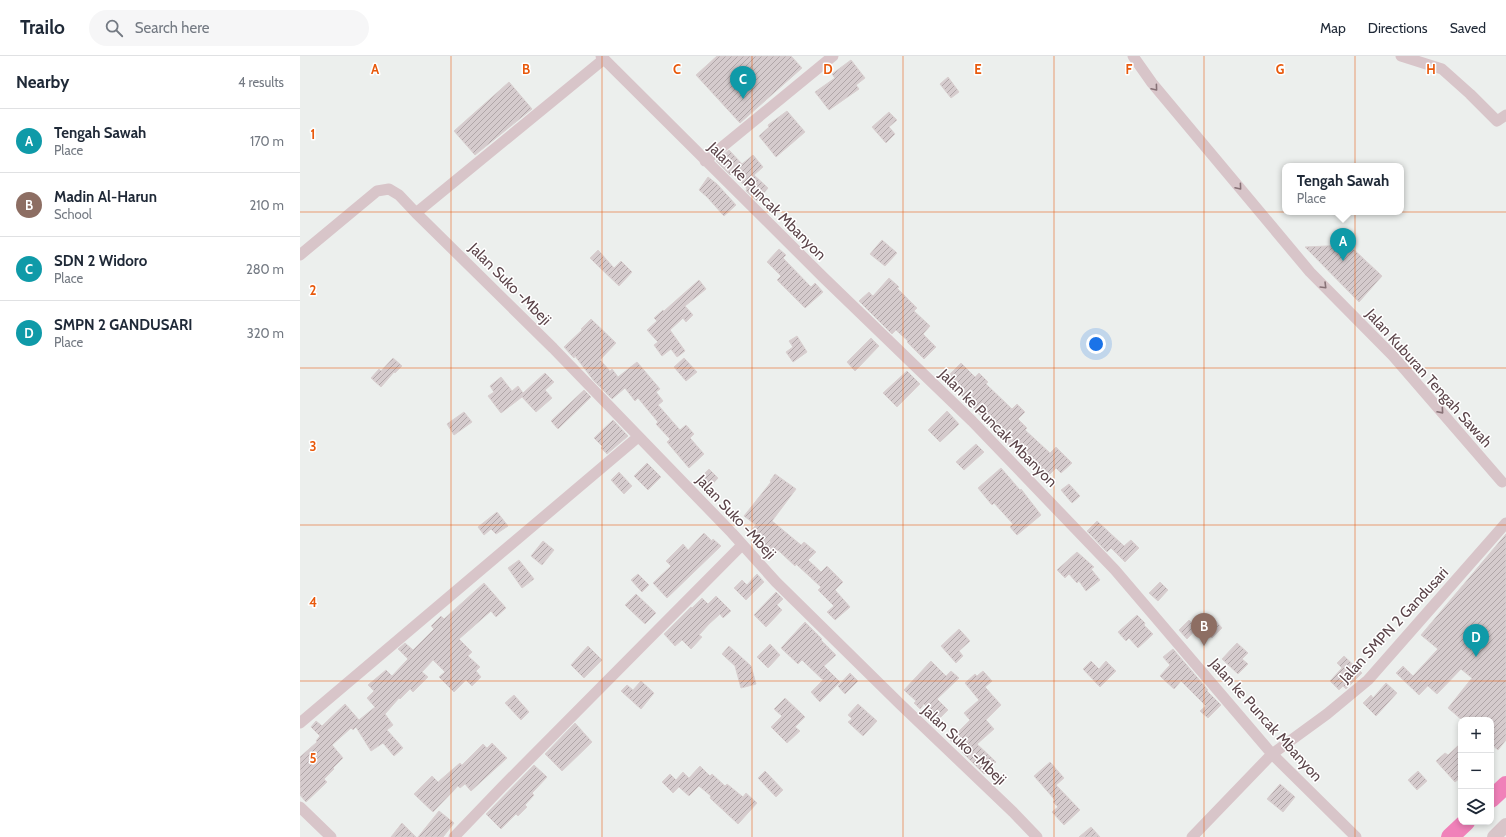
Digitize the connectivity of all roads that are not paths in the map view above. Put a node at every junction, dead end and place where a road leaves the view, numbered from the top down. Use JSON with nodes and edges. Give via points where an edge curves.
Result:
{"nodes":[{"id":1,"x":833,"y":56,"type":"edge"},
{"id":2,"x":1133,"y":56,"type":"edge"},
{"id":3,"x":1401,"y":56,"type":"edge"},
{"id":4,"x":603,"y":58,"type":"edge"},
{"id":5,"x":1506,"y":115,"type":"edge"},
{"id":6,"x":705,"y":161,"type":"junction"},
{"id":7,"x":416,"y":213,"type":"junction"},
{"id":8,"x":300,"y":255,"type":"edge"},
{"id":9,"x":638,"y":437,"type":"junction"},
{"id":10,"x":1505,"y":483,"type":"edge"},
{"id":11,"x":1506,"y":523,"type":"edge"},
{"id":12,"x":742,"y":545,"type":"junction"},
{"id":13,"x":300,"y":723,"type":"edge"},
{"id":14,"x":1272,"y":754,"type":"junction"},
{"id":15,"x":300,"y":807,"type":"edge"},
{"id":16,"x":1506,"y":825,"type":"edge"},
{"id":17,"x":331,"y":837,"type":"edge"},
{"id":18,"x":454,"y":837,"type":"edge"},
{"id":19,"x":1037,"y":837,"type":"edge"},
{"id":20,"x":1192,"y":837,"type":"edge"},
{"id":21,"x":1356,"y":837,"type":"edge"},
{"id":22,"x":1494,"y":837,"type":"edge"}],
"edges":[{"from":1,"to":6,"type":"street"},
{"from":2,"to":10,"type":"street","name":"Jalan Kuburan Tengah Sawah","one_way":true,"via":[[1152,84],[1310,272],[1393,356]]},
{"from":3,"to":5,"type":"street","via":[[1442,69],[1497,121]]},
{"from":4,"to":6,"type":"street","name":"Jalan ke Puncak Mbanyon"},
{"from":4,"to":7,"type":"street"},
{"from":6,"to":14,"type":"street","name":"Jalan ke Puncak Mbanyon","via":[[972,421],[1110,564]]},
{"from":7,"to":8,"type":"street","name":"Jalan Suko -Mbeji","via":[[399,195],[389,189],[377,191]]},
{"from":7,"to":9,"type":"street","name":"Jalan Suko -Mbeji","via":[[553,348]]},
{"from":9,"to":12,"type":"street","name":"Jalan Suko -Mbeji"},
{"from":9,"to":13,"type":"street"},
{"from":11,"to":14,"type":"street","name":"Jalan SMPN 2 Gandusari","via":[[1368,680]]},
{"from":12,"to":18,"type":"street"},
{"from":12,"to":19,"type":"street","name":"Jalan Suko -Mbeji","via":[[781,588]]},
{"from":14,"to":20,"type":"street","name":"Jalan SMPN 2 Gandusari"},
{"from":14,"to":21,"type":"street","name":"Jalan ke Puncak Mbanyon"},
{"from":15,"to":17,"type":"street"},
{"from":16,"to":22,"type":"street"}]}
